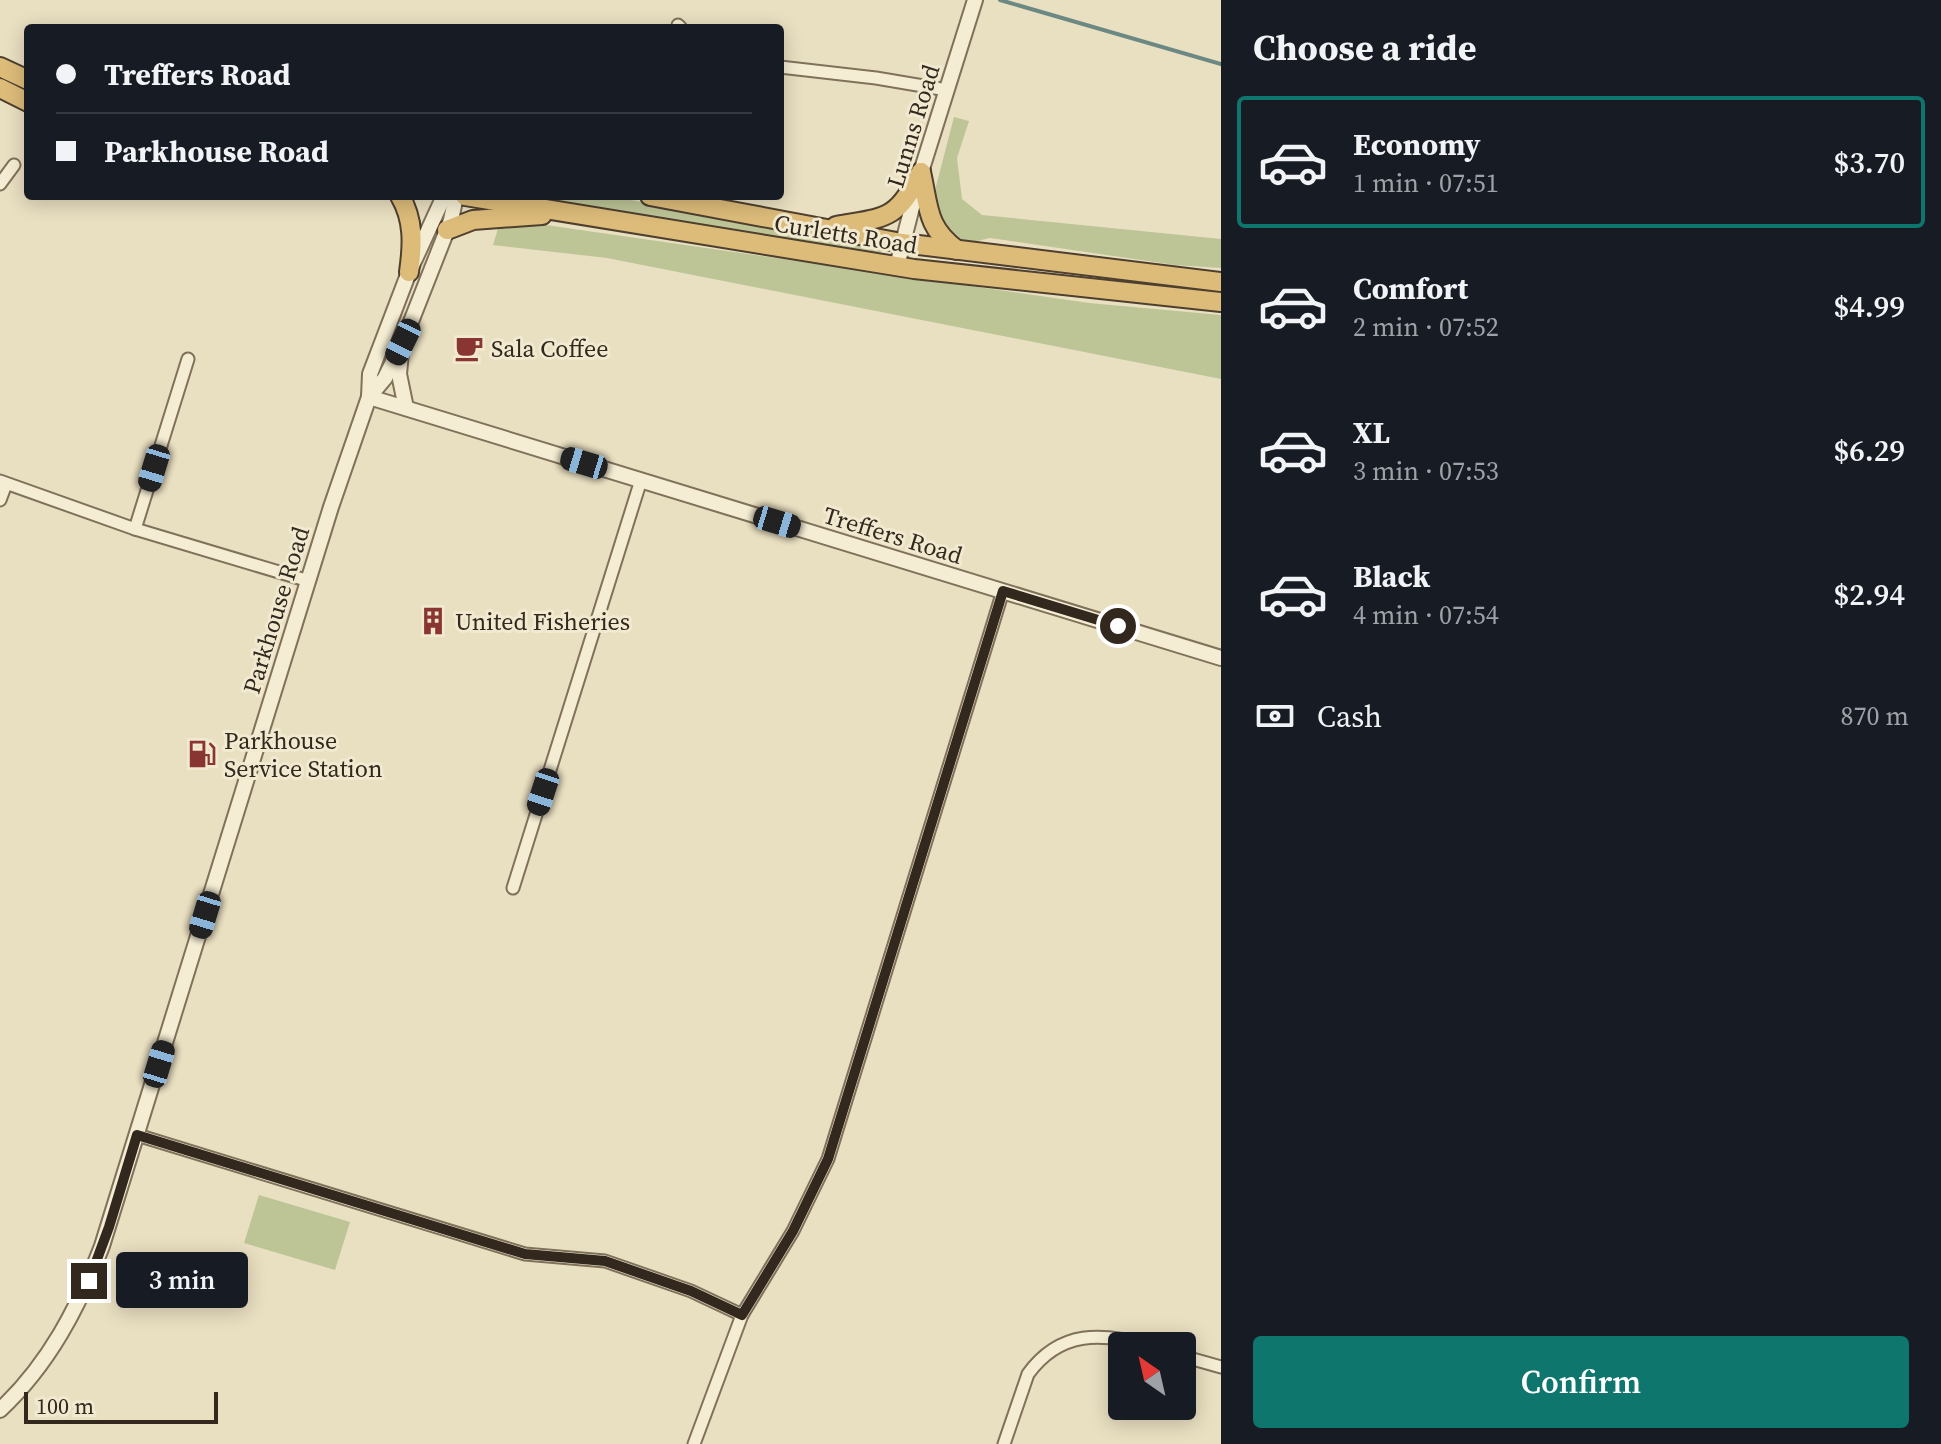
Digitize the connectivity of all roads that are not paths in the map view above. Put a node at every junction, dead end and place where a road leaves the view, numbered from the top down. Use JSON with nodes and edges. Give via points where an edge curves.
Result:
{"nodes":[{"id":1,"x":975,"y":0,"type":"edge"},
{"id":2,"x":0,"y":67,"type":"edge"},
{"id":3,"x":784,"y":67,"type":"edge"},
{"id":4,"x":24,"y":78,"type":"edge"},
{"id":5,"x":0,"y":88,"type":"edge"},
{"id":6,"x":947,"y":90,"type":"junction"},
{"id":7,"x":24,"y":100,"type":"edge"},
{"id":8,"x":14,"y":165,"type":"dead end"},
{"id":9,"x":921,"y":172,"type":"junction"},
{"id":10,"x":0,"y":184,"type":"edge"},
{"id":11,"x":402,"y":200,"type":"edge"},
{"id":12,"x":442,"y":200,"type":"edge"},
{"id":13,"x":455,"y":200,"type":"edge"},
{"id":14,"x":489,"y":200,"type":"edge"},
{"id":15,"x":671,"y":200,"type":"edge"},
{"id":16,"x":569,"y":213,"type":"junction"},
{"id":17,"x":822,"y":229,"type":"junction"},
{"id":18,"x":447,"y":230,"type":"junction"},
{"id":19,"x":902,"y":243,"type":"junction"},
{"id":20,"x":957,"y":250,"type":"junction"},
{"id":21,"x":897,"y":266,"type":"junction"},
{"id":22,"x":409,"y":272,"type":"junction"},
{"id":23,"x":1221,"y":282,"type":"edge"},
{"id":24,"x":1221,"y":302,"type":"edge"},
{"id":25,"x":403,"y":342,"type":"junction"},
{"id":26,"x":188,"y":359,"type":"dead end"},
{"id":27,"x":369,"y":397,"type":"junction"},
{"id":28,"x":406,"y":408,"type":"junction"},
{"id":29,"x":641,"y":480,"type":"junction"},
{"id":30,"x":3,"y":483,"type":"edge"},
{"id":31,"x":0,"y":500,"type":"edge"},
{"id":32,"x":135,"y":529,"type":"junction"},
{"id":33,"x":309,"y":581,"type":"junction"},
{"id":34,"x":1003,"y":591,"type":"junction"},
{"id":35,"x":1221,"y":658,"type":"edge"},
{"id":36,"x":513,"y":888,"type":"dead end"},
{"id":37,"x":137,"y":1135,"type":"junction"},
{"id":38,"x":742,"y":1315,"type":"junction"},
{"id":39,"x":1108,"y":1337,"type":"edge"},
{"id":40,"x":1196,"y":1360,"type":"edge"},
{"id":41,"x":1221,"y":1367,"type":"edge"},
{"id":42,"x":0,"y":1410,"type":"edge"},
{"id":43,"x":694,"y":1444,"type":"edge"},
{"id":44,"x":1004,"y":1444,"type":"edge"}],
"edges":[{"from":1,"to":6,"type":"street","name":"Lunns Road"},
{"from":2,"to":4,"type":"highway"},
{"from":3,"to":6,"type":"street"},
{"from":5,"to":7,"type":"highway"},
{"from":6,"to":9,"type":"street","name":"Lunns Road"},
{"from":8,"to":10,"type":"street"},
{"from":9,"to":17,"type":"highway","via":[[908,198],[892,214]]},
{"from":9,"to":19,"type":"street","name":"Lunns Road"},
{"from":9,"to":20,"type":"highway","via":[[932,222]]},
{"from":11,"to":22,"type":"highway","via":[[411,224]]},
{"from":12,"to":22,"type":"street","name":"Parkhouse Road"},
{"from":13,"to":18,"type":"street","name":"Parkhouse Road"},
{"from":14,"to":16,"type":"highway","name":"Curletts Road"},
{"from":15,"to":17,"type":"highway","name":"Curletts Road"},
{"from":16,"to":18,"type":"highway","via":[[473,220]]},
{"from":16,"to":21,"type":"highway","name":"Curletts Road"},
{"from":17,"to":19,"type":"highway","name":"Curletts Road"},
{"from":18,"to":25,"type":"street","name":"Parkhouse Road"},
{"from":19,"to":20,"type":"highway","name":"Curletts Road"},
{"from":19,"to":21,"type":"street","name":"Lunns Road"},
{"from":20,"to":23,"type":"highway","name":"Curletts Road"},
{"from":21,"to":24,"type":"highway","name":"Curletts Road"},
{"from":22,"to":27,"type":"street","name":"Parkhouse Road","via":[[370,374]]},
{"from":25,"to":27,"type":"street","name":"Parkhouse Road"},
{"from":25,"to":28,"type":"street","via":[[399,374]]},
{"from":26,"to":32,"type":"street"},
{"from":27,"to":28,"type":"street","name":"Treffers Road"},
{"from":27,"to":33,"type":"street","name":"Parkhouse Road"},
{"from":28,"to":29,"type":"street","name":"Treffers Road"},
{"from":29,"to":34,"type":"street","name":"Treffers Road"},
{"from":29,"to":36,"type":"street"},
{"from":30,"to":31,"type":"street"},
{"from":30,"to":32,"type":"street"},
{"from":32,"to":33,"type":"street"},
{"from":33,"to":37,"type":"street","name":"Parkhouse Road"},
{"from":34,"to":35,"type":"street","name":"Treffers Road"},
{"from":34,"to":38,"type":"street","via":[[828,1159],[793,1231]]},
{"from":37,"to":38,"type":"street","via":[[525,1254],[605,1261]]},
{"from":37,"to":42,"type":"street","name":"Parkhouse Road","via":[[102,1246],[72,1317],[44,1362]]},
{"from":38,"to":43,"type":"street"},
{"from":39,"to":44,"type":"street","via":[[1075,1339],[1034,1365]]},
{"from":40,"to":41,"type":"street"}]}
